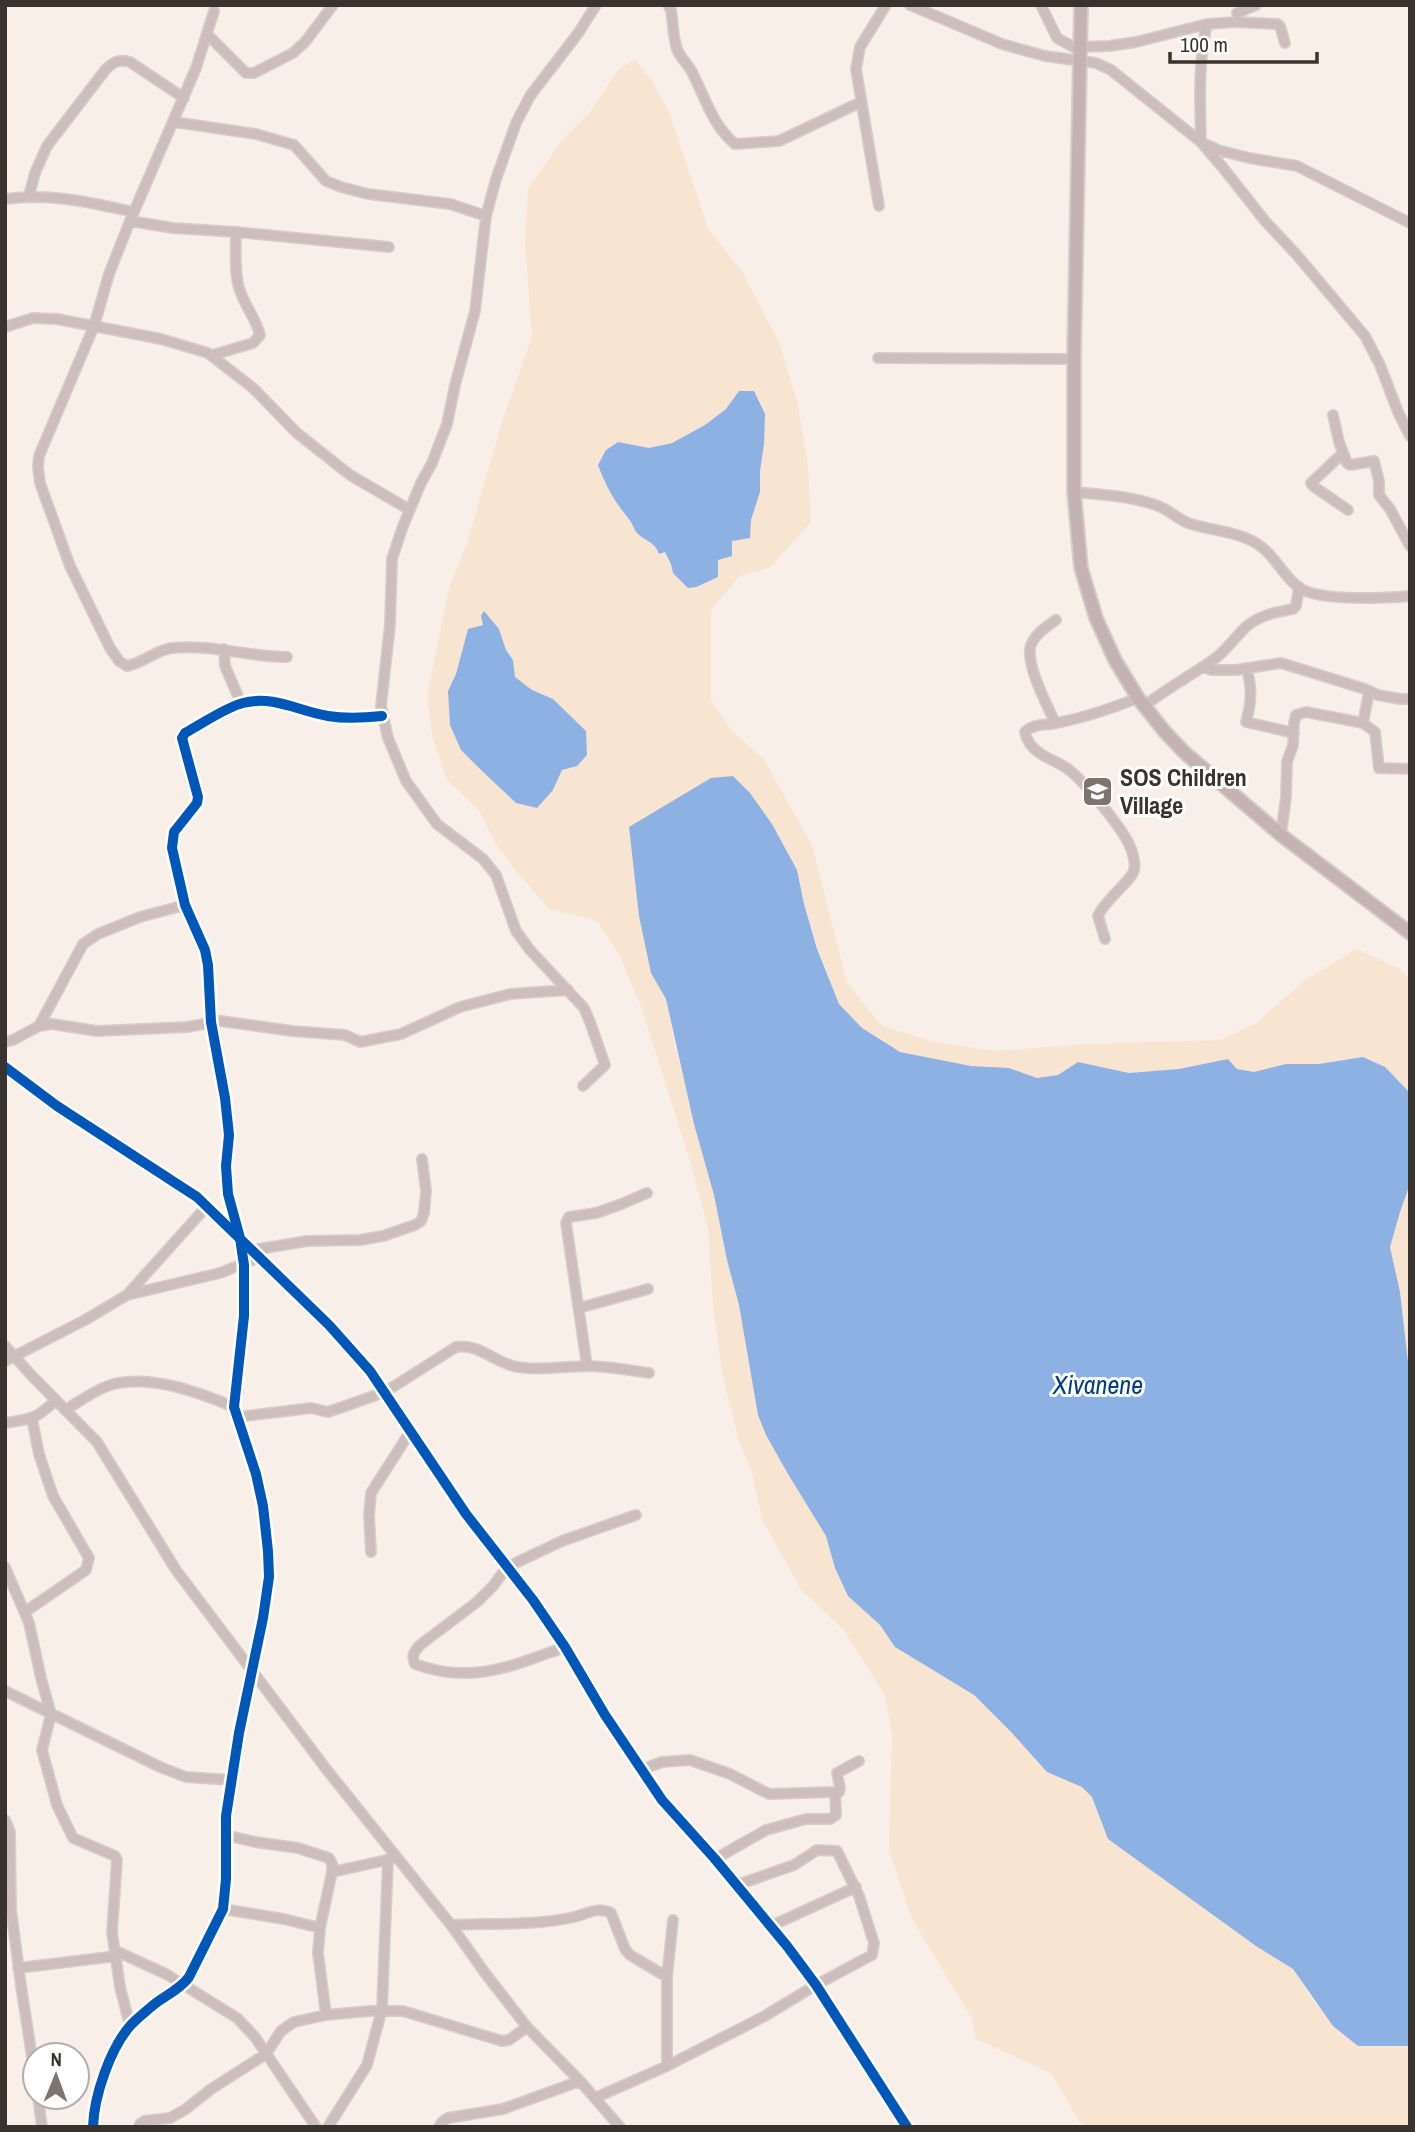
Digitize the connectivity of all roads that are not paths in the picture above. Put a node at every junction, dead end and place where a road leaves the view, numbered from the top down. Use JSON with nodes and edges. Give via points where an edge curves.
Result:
{"nodes":[{"id":1,"x":333,"y":5,"type":"edge"},
{"id":2,"x":596,"y":5,"type":"edge"},
{"id":3,"x":668,"y":5,"type":"edge"},
{"id":4,"x":886,"y":5,"type":"edge"},
{"id":5,"x":910,"y":5,"type":"edge"},
{"id":6,"x":1041,"y":5,"type":"edge"},
{"id":7,"x":1081,"y":5,"type":"edge"},
{"id":8,"x":1256,"y":5,"type":"edge"},
{"id":9,"x":214,"y":11,"type":"dead end"},
{"id":10,"x":1236,"y":13,"type":"edge"},
{"id":11,"x":1207,"y":24,"type":"junction"},
{"id":12,"x":208,"y":35,"type":"junction"},
{"id":13,"x":1285,"y":43,"type":"dead end"},
{"id":14,"x":1079,"y":52,"type":"junction"},
{"id":15,"x":184,"y":98,"type":"junction"},
{"id":16,"x":861,"y":102,"type":"junction"},
{"id":17,"x":174,"y":122,"type":"junction"},
{"id":18,"x":1201,"y":142,"type":"junction"},
{"id":19,"x":29,"y":196,"type":"junction"},
{"id":20,"x":5,"y":199,"type":"edge"},
{"id":21,"x":879,"y":206,"type":"dead end"},
{"id":22,"x":132,"y":216,"type":"junction"},
{"id":23,"x":486,"y":216,"type":"junction"},
{"id":24,"x":1410,"y":223,"type":"edge"},
{"id":25,"x":236,"y":232,"type":"junction"},
{"id":26,"x":389,"y":247,"type":"dead end"},
{"id":27,"x":94,"y":326,"type":"junction"},
{"id":28,"x":5,"y":327,"type":"edge"},
{"id":29,"x":213,"y":355,"type":"junction"},
{"id":30,"x":878,"y":358,"type":"dead end"},
{"id":31,"x":1074,"y":359,"type":"junction"},
{"id":32,"x":1334,"y":415,"type":"dead end"},
{"id":33,"x":1410,"y":436,"type":"edge"},
{"id":34,"x":1343,"y":453,"type":"junction"},
{"id":35,"x":1074,"y":492,"type":"junction"},
{"id":36,"x":410,"y":510,"type":"junction"},
{"id":37,"x":1348,"y":510,"type":"dead end"},
{"id":38,"x":1410,"y":546,"type":"edge"},
{"id":39,"x":1299,"y":587,"type":"junction"},
{"id":40,"x":1410,"y":596,"type":"edge"},
{"id":41,"x":1056,"y":620,"type":"dead end"},
{"id":42,"x":224,"y":649,"type":"junction"},
{"id":43,"x":287,"y":657,"type":"dead end"},
{"id":44,"x":1202,"y":667,"type":"junction"},
{"id":45,"x":1246,"y":668,"type":"junction"},
{"id":46,"x":1369,"y":692,"type":"junction"},
{"id":47,"x":1410,"y":699,"type":"edge"},
{"id":48,"x":1141,"y":702,"type":"junction"},
{"id":49,"x":241,"y":703,"type":"junction"},
{"id":50,"x":382,"y":716,"type":"junction"},
{"id":51,"x":1055,"y":723,"type":"junction"},
{"id":52,"x":1363,"y":723,"type":"junction"},
{"id":53,"x":1294,"y":733,"type":"junction"},
{"id":54,"x":1410,"y":769,"type":"edge"},
{"id":55,"x":1281,"y":835,"type":"junction"},
{"id":56,"x":185,"y":905,"type":"junction"},
{"id":57,"x":1410,"y":933,"type":"edge"},
{"id":58,"x":1105,"y":939,"type":"dead end"},
{"id":59,"x":568,"y":990,"type":"junction"},
{"id":60,"x":211,"y":1022,"type":"junction"},
{"id":61,"x":39,"y":1026,"type":"junction"},
{"id":62,"x":5,"y":1042,"type":"edge"},
{"id":63,"x":5,"y":1067,"type":"edge"},
{"id":64,"x":583,"y":1086,"type":"dead end"},
{"id":65,"x":422,"y":1159,"type":"dead end"},
{"id":66,"x":647,"y":1193,"type":"dead end"},
{"id":67,"x":207,"y":1206,"type":"junction"},
{"id":68,"x":240,"y":1238,"type":"junction"},
{"id":69,"x":253,"y":1250,"type":"junction"},
{"id":70,"x":260,"y":1257,"type":"junction"},
{"id":71,"x":244,"y":1265,"type":"junction"},
{"id":72,"x":648,"y":1289,"type":"dead end"},
{"id":73,"x":127,"y":1294,"type":"junction"},
{"id":74,"x":579,"y":1308,"type":"junction"},
{"id":75,"x":5,"y":1346,"type":"edge"},
{"id":76,"x":15,"y":1357,"type":"junction"},
{"id":77,"x":5,"y":1361,"type":"edge"},
{"id":78,"x":587,"y":1366,"type":"junction"},
{"id":79,"x":649,"y":1373,"type":"dead end"},
{"id":80,"x":385,"y":1392,"type":"junction"},
{"id":81,"x":56,"y":1400,"type":"junction"},
{"id":82,"x":65,"y":1410,"type":"junction"},
{"id":83,"x":236,"y":1412,"type":"junction"},
{"id":84,"x":32,"y":1419,"type":"junction"},
{"id":85,"x":5,"y":1423,"type":"edge"},
{"id":86,"x":410,"y":1432,"type":"junction"},
{"id":87,"x":636,"y":1515,"type":"dead end"},
{"id":88,"x":372,"y":1552,"type":"dead end"},
{"id":89,"x":507,"y":1566,"type":"junction"},
{"id":90,"x":5,"y":1567,"type":"edge"},
{"id":91,"x":25,"y":1612,"type":"junction"},
{"id":92,"x":565,"y":1647,"type":"junction"},
{"id":93,"x":253,"y":1669,"type":"junction"},
{"id":94,"x":5,"y":1691,"type":"edge"},
{"id":95,"x":51,"y":1714,"type":"junction"},
{"id":96,"x":859,"y":1761,"type":"dead end"},
{"id":97,"x":643,"y":1769,"type":"junction"},
{"id":98,"x":232,"y":1780,"type":"junction"},
{"id":99,"x":835,"y":1792,"type":"junction"},
{"id":100,"x":5,"y":1820,"type":"edge"},
{"id":101,"x":7,"y":1833,"type":"edge"},
{"id":102,"x":225,"y":1835,"type":"junction"},
{"id":103,"x":392,"y":1858,"type":"junction"},
{"id":104,"x":715,"y":1859,"type":"junction"},
{"id":105,"x":332,"y":1872,"type":"junction"},
{"id":106,"x":737,"y":1885,"type":"junction"},
{"id":107,"x":856,"y":1887,"type":"junction"},
{"id":108,"x":223,"y":1909,"type":"junction"},
{"id":109,"x":673,"y":1920,"type":"dead end"},
{"id":110,"x":451,"y":1925,"type":"junction"},
{"id":111,"x":771,"y":1926,"type":"junction"},
{"id":112,"x":320,"y":1928,"type":"junction"},
{"id":113,"x":116,"y":1954,"type":"junction"},
{"id":114,"x":18,"y":1968,"type":"junction"},
{"id":115,"x":667,"y":1977,"type":"junction"},
{"id":116,"x":183,"y":1985,"type":"junction"},
{"id":117,"x":816,"y":1985,"type":"junction"},
{"id":118,"x":382,"y":2010,"type":"junction"},
{"id":119,"x":326,"y":2015,"type":"junction"},
{"id":120,"x":130,"y":2026,"type":"junction"},
{"id":121,"x":527,"y":2028,"type":"junction"},
{"id":122,"x":29,"y":2041,"type":"edge"},
{"id":123,"x":266,"y":2054,"type":"junction"},
{"id":124,"x":667,"y":2066,"type":"junction"},
{"id":125,"x":580,"y":2081,"type":"junction"},
{"id":126,"x":595,"y":2098,"type":"junction"},
{"id":127,"x":93,"y":2127,"type":"edge"},
{"id":128,"x":139,"y":2127,"type":"edge"},
{"id":129,"x":316,"y":2127,"type":"edge"},
{"id":130,"x":328,"y":2127,"type":"edge"},
{"id":131,"x":439,"y":2127,"type":"edge"},
{"id":132,"x":620,"y":2127,"type":"edge"},
{"id":133,"x":907,"y":2127,"type":"edge"}],
"edges":[{"from":1,"to":12,"type":"street","via":[[297,50],[254,73],[246,73]]},
{"from":2,"to":23,"type":"street","via":[[530,96],[516,123]]},
{"from":3,"to":16,"type":"street","via":[[677,49],[708,109],[735,144],[779,141]]},
{"from":4,"to":16,"type":"street","via":[[857,57]]},
{"from":5,"to":14,"type":"street","via":[[1002,44],[1045,56]]},
{"from":6,"to":14,"type":"street","via":[[1057,38]]},
{"from":7,"to":14,"type":"main road"},
{"from":8,"to":10,"type":"street"},
{"from":9,"to":12,"type":"street"},
{"from":10,"to":11,"type":"street"},
{"from":10,"to":13,"type":"street","via":[[1278,24]]},
{"from":11,"to":14,"type":"street"},
{"from":11,"to":18,"type":"street","via":[[1202,53]]},
{"from":12,"to":15,"type":"street"},
{"from":14,"to":18,"type":"street","via":[[1111,70]]},
{"from":14,"to":31,"type":"main road"},
{"from":15,"to":17,"type":"street"},
{"from":15,"to":19,"type":"street","via":[[130,62],[115,61],[47,146]]},
{"from":16,"to":21,"type":"street"},
{"from":17,"to":22,"type":"street"},
{"from":17,"to":23,"type":"street","via":[[256,134],[294,145],[326,181],[341,187],[450,204]]},
{"from":18,"to":24,"type":"street","via":[[1249,158],[1297,166]]},
{"from":18,"to":33,"type":"street","via":[[1365,336]]},
{"from":19,"to":20,"type":"street"},
{"from":19,"to":22,"type":"street","via":[[68,198]]},
{"from":22,"to":25,"type":"street","via":[[173,228]]},
{"from":22,"to":27,"type":"street"},
{"from":23,"to":36,"type":"street","via":[[475,311],[447,424]]},
{"from":25,"to":26,"type":"street"},
{"from":25,"to":29,"type":"street","via":[[239,289],[260,335],[253,343]]},
{"from":27,"to":28,"type":"street","via":[[41,317]]},
{"from":27,"to":29,"type":"street"},
{"from":27,"to":42,"type":"street","via":[[39,456],[40,483],[71,566],[110,648],[127,666],[171,649]]},
{"from":29,"to":36,"type":"street","via":[[350,475]]},
{"from":30,"to":31,"type":"street"},
{"from":31,"to":35,"type":"main road"},
{"from":32,"to":34,"type":"street"},
{"from":34,"to":37,"type":"street","via":[[1311,483]]},
{"from":34,"to":38,"type":"street","via":[[1350,465],[1374,461],[1378,495]]},
{"from":35,"to":39,"type":"street","via":[[1147,502],[1185,522],[1247,538]]},
{"from":35,"to":48,"type":"main road","via":[[1084,581],[1115,660]]},
{"from":36,"to":50,"type":"street","via":[[391,559]]},
{"from":39,"to":40,"type":"street","via":[[1326,596]]},
{"from":39,"to":44,"type":"street","via":[[1293,609],[1256,620]]},
{"from":41,"to":51,"type":"street","via":[[1039,633],[1030,648],[1032,666]]},
{"from":42,"to":43,"type":"street"},
{"from":42,"to":49,"type":"street","via":[[225,666]]},
{"from":44,"to":45,"type":"street"},
{"from":44,"to":48,"type":"street"},
{"from":45,"to":46,"type":"street","via":[[1288,665]]},
{"from":45,"to":53,"type":"street","via":[[1251,698],[1246,722]]},
{"from":46,"to":47,"type":"street"},
{"from":46,"to":52,"type":"street"},
{"from":48,"to":51,"type":"street"},
{"from":48,"to":55,"type":"main road","via":[[1184,752]]},
{"from":49,"to":50,"type":"street","via":[[276,701],[335,717]]},
{"from":49,"to":56,"type":"street","via":[[183,735],[198,797],[174,832],[172,848]]},
{"from":50,"to":59,"type":"street","via":[[411,788],[437,824],[483,859],[496,875],[516,931]]},
{"from":51,"to":58,"type":"street","via":[[1030,727],[1025,732],[1027,739],[1076,776],[1130,844],[1133,875],[1098,916]]},
{"from":52,"to":53,"type":"street","via":[[1299,713]]},
{"from":52,"to":54,"type":"street","via":[[1375,732],[1379,768]]},
{"from":53,"to":55,"type":"street"},
{"from":55,"to":57,"type":"main road"},
{"from":56,"to":60,"type":"street","via":[[205,950]]},
{"from":56,"to":61,"type":"street","via":[[140,917],[83,944]]},
{"from":59,"to":60,"type":"street","via":[[510,994],[460,1007],[401,1034],[360,1042],[345,1035]]},
{"from":59,"to":64,"type":"street","via":[[584,1008],[605,1063]]},
{"from":60,"to":61,"type":"street","via":[[97,1031]]},
{"from":60,"to":68,"type":"street","via":[[229,1135],[228,1194]]},
{"from":61,"to":62,"type":"street"},
{"from":63,"to":67,"type":"street"},
{"from":65,"to":69,"type":"street","via":[[424,1213],[415,1225],[360,1240],[307,1241]]},
{"from":66,"to":74,"type":"street","via":[[596,1213],[569,1217],[566,1223]]},
{"from":67,"to":68,"type":"street"},
{"from":67,"to":73,"type":"street"},
{"from":68,"to":69,"type":"street"},
{"from":68,"to":71,"type":"street"},
{"from":69,"to":70,"type":"street"},
{"from":70,"to":71,"type":"street"},
{"from":70,"to":80,"type":"street","via":[[329,1325]]},
{"from":71,"to":73,"type":"street"},
{"from":71,"to":83,"type":"street"},
{"from":72,"to":74,"type":"street"},
{"from":73,"to":76,"type":"street"},
{"from":74,"to":78,"type":"street"},
{"from":75,"to":76,"type":"street"},
{"from":76,"to":77,"type":"street"},
{"from":76,"to":81,"type":"street"},
{"from":78,"to":79,"type":"street"},
{"from":78,"to":80,"type":"street","via":[[517,1367],[456,1347]]},
{"from":80,"to":83,"type":"street","via":[[328,1412],[311,1408]]},
{"from":80,"to":86,"type":"street"},
{"from":81,"to":82,"type":"street"},
{"from":81,"to":84,"type":"street"},
{"from":82,"to":83,"type":"street","via":[[117,1383],[142,1381],[164,1384]]},
{"from":82,"to":93,"type":"street","via":[[97,1442],[176,1570]]},
{"from":83,"to":93,"type":"street","via":[[256,1474],[268,1551],[269,1577]]},
{"from":84,"to":85,"type":"street"},
{"from":84,"to":91,"type":"street","via":[[53,1496],[89,1558],[86,1570]]},
{"from":86,"to":88,"type":"street","via":[[371,1493]]},
{"from":86,"to":89,"type":"street"},
{"from":87,"to":89,"type":"street"},
{"from":89,"to":92,"type":"street"},
{"from":89,"to":92,"type":"street","via":[[477,1602],[420,1645],[413,1653],[415,1664],[471,1674]]},
{"from":90,"to":91,"type":"street"},
{"from":91,"to":95,"type":"street"},
{"from":92,"to":97,"type":"street"},
{"from":93,"to":98,"type":"street"},
{"from":93,"to":103,"type":"street"},
{"from":94,"to":95,"type":"street"},
{"from":95,"to":98,"type":"street","via":[[160,1768],[186,1777]]},
{"from":95,"to":113,"type":"street","via":[[42,1750],[57,1805],[73,1838],[117,1860],[112,1916]]},
{"from":96,"to":99,"type":"street","via":[[837,1773],[840,1788]]},
{"from":97,"to":99,"type":"street","via":[[690,1760],[769,1794]]},
{"from":97,"to":104,"type":"street","via":[[662,1800]]},
{"from":98,"to":102,"type":"street"},
{"from":99,"to":104,"type":"street","via":[[834,1818],[806,1819],[766,1830]]},
{"from":100,"to":101,"type":"street"},
{"from":101,"to":114,"type":"street"},
{"from":102,"to":105,"type":"street","via":[[323,1855],[329,1858]]},
{"from":102,"to":108,"type":"street"},
{"from":103,"to":105,"type":"street"},
{"from":103,"to":110,"type":"street"},
{"from":103,"to":118,"type":"street"},
{"from":104,"to":106,"type":"street"},
{"from":105,"to":112,"type":"street"},
{"from":106,"to":107,"type":"street","via":[[794,1865],[817,1850],[830,1849],[841,1856]]},
{"from":106,"to":111,"type":"street"},
{"from":107,"to":111,"type":"street"},
{"from":107,"to":117,"type":"street","via":[[874,1943],[872,1955]]},
{"from":108,"to":112,"type":"street"},
{"from":108,"to":116,"type":"street"},
{"from":109,"to":115,"type":"street"},
{"from":110,"to":115,"type":"street","via":[[553,1920],[606,1910],[630,1955]]},
{"from":110,"to":121,"type":"street"},
{"from":111,"to":117,"type":"street"},
{"from":112,"to":119,"type":"street","via":[[318,1953]]},
{"from":113,"to":114,"type":"street"},
{"from":113,"to":116,"type":"street","via":[[146,1964]]},
{"from":113,"to":120,"type":"street"},
{"from":114,"to":122,"type":"street"},
{"from":115,"to":124,"type":"street"},
{"from":116,"to":120,"type":"street"},
{"from":116,"to":123,"type":"street","via":[[237,2018]]},
{"from":117,"to":124,"type":"street"},
{"from":117,"to":133,"type":"street"},
{"from":118,"to":119,"type":"street"},
{"from":118,"to":121,"type":"street","via":[[403,2011],[502,2041]]},
{"from":118,"to":130,"type":"street","via":[[367,2065]]},
{"from":119,"to":123,"type":"street","via":[[294,2022],[281,2031]]},
{"from":120,"to":127,"type":"street","via":[[106,2070]]},
{"from":121,"to":125,"type":"street"},
{"from":123,"to":128,"type":"street","via":[[179,2114],[144,2121]]},
{"from":123,"to":129,"type":"street"},
{"from":124,"to":126,"type":"street"},
{"from":125,"to":126,"type":"street"},
{"from":125,"to":131,"type":"street","via":[[503,2109],[448,2118]]},
{"from":126,"to":132,"type":"street"}]}
